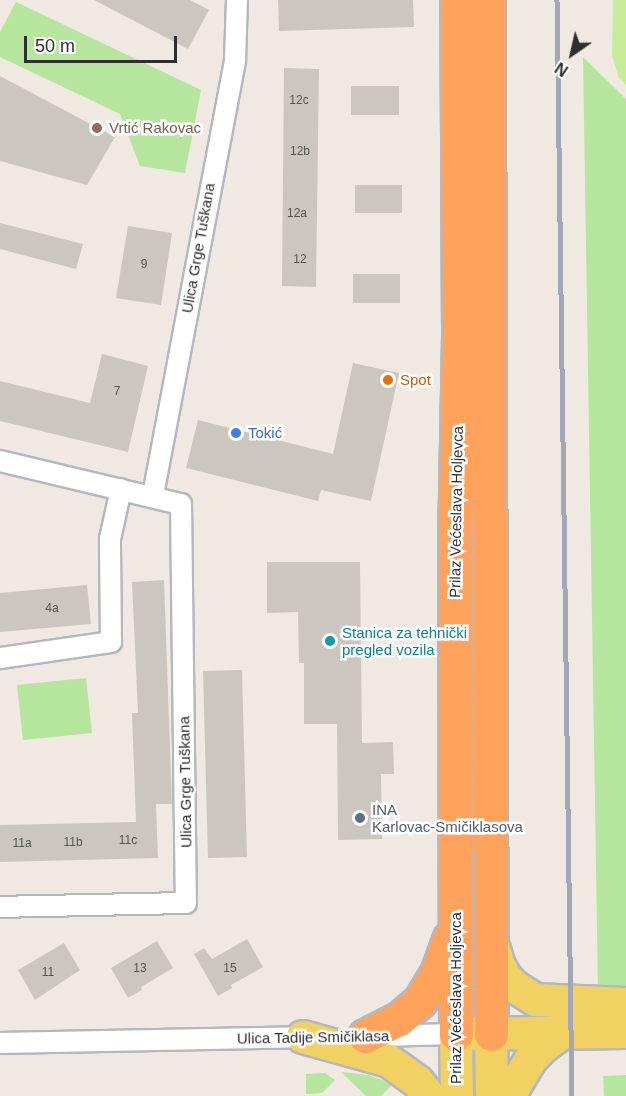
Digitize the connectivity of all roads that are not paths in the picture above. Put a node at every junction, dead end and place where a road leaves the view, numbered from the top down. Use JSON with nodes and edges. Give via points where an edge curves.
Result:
{"nodes":[{"id":1,"x":237,"y":0,"type":"edge"},
{"id":2,"x":457,"y":0,"type":"edge"},
{"id":3,"x":488,"y":0,"type":"edge"},
{"id":4,"x":0,"y":461,"type":"edge"},
{"id":5,"x":121,"y":489,"type":"junction"},
{"id":6,"x":153,"y":495,"type":"junction"},
{"id":7,"x":0,"y":658,"type":"edge"},
{"id":8,"x":0,"y":907,"type":"edge"},
{"id":9,"x":456,"y":919,"type":"junction"},
{"id":10,"x":492,"y":943,"type":"junction"},
{"id":11,"x":626,"y":1004,"type":"edge"},
{"id":12,"x":626,"y":1032,"type":"edge"},
{"id":13,"x":562,"y":1033,"type":"junction"},
{"id":14,"x":456,"y":1034,"type":"junction"},
{"id":15,"x":491,"y":1034,"type":"junction"},
{"id":16,"x":365,"y":1036,"type":"junction"},
{"id":17,"x":303,"y":1037,"type":"junction"},
{"id":18,"x":0,"y":1043,"type":"edge"},
{"id":19,"x":429,"y":1096,"type":"edge"},
{"id":20,"x":457,"y":1096,"type":"edge"},
{"id":21,"x":492,"y":1096,"type":"edge"},
{"id":22,"x":509,"y":1096,"type":"edge"}],
"edges":[{"from":1,"to":6,"type":"street","name":"Ulica Grge Tuškana","via":[[235,60]]},
{"from":2,"to":9,"type":"highway","name":"Prilaz Većeslava Holjevca"},
{"from":3,"to":10,"type":"highway","name":"Prilaz Većeslava Holjevca"},
{"from":4,"to":5,"type":"street","name":"Ulica Grge Tuškana"},
{"from":5,"to":6,"type":"street","name":"Ulica Grge Tuškana"},
{"from":5,"to":7,"type":"street","via":[[110,539],[111,642]]},
{"from":6,"to":8,"type":"street","name":"Ulica Grge Tuškana","via":[[181,504],[186,903]]},
{"from":9,"to":14,"type":"highway","name":"Prilaz Većeslava Holjevca"},
{"from":9,"to":16,"type":"highway","via":[[437,974],[420,1001],[399,1019]]},
{"from":10,"to":11,"type":"main road","via":[[506,978],[536,1000]]},
{"from":10,"to":15,"type":"highway","name":"Prilaz Većeslava Holjevca"},
{"from":12,"to":13,"type":"main road","name":"Ulica Tadije Smičiklasa"},
{"from":13,"to":15,"type":"main road","name":"Ulica Tadije Smičiklasa"},
{"from":13,"to":22,"type":"main road","via":[[531,1059]]},
{"from":14,"to":15,"type":"main road","name":"Ulica Tadije Smičiklasa"},
{"from":14,"to":16,"type":"street","name":"Ulica Tadije Smičiklasa"},
{"from":14,"to":20,"type":"main road","name":"Prilaz Većeslava Holjevca"},
{"from":15,"to":21,"type":"main road","name":"Prilaz Većeslava Holjevca"},
{"from":16,"to":17,"type":"street","name":"Ulica Tadije Smičiklasa"},
{"from":17,"to":18,"type":"street","name":"Ulica Tadije Smičiklasa"},
{"from":17,"to":19,"type":"main road","via":[[389,1061],[418,1082]]}]}
